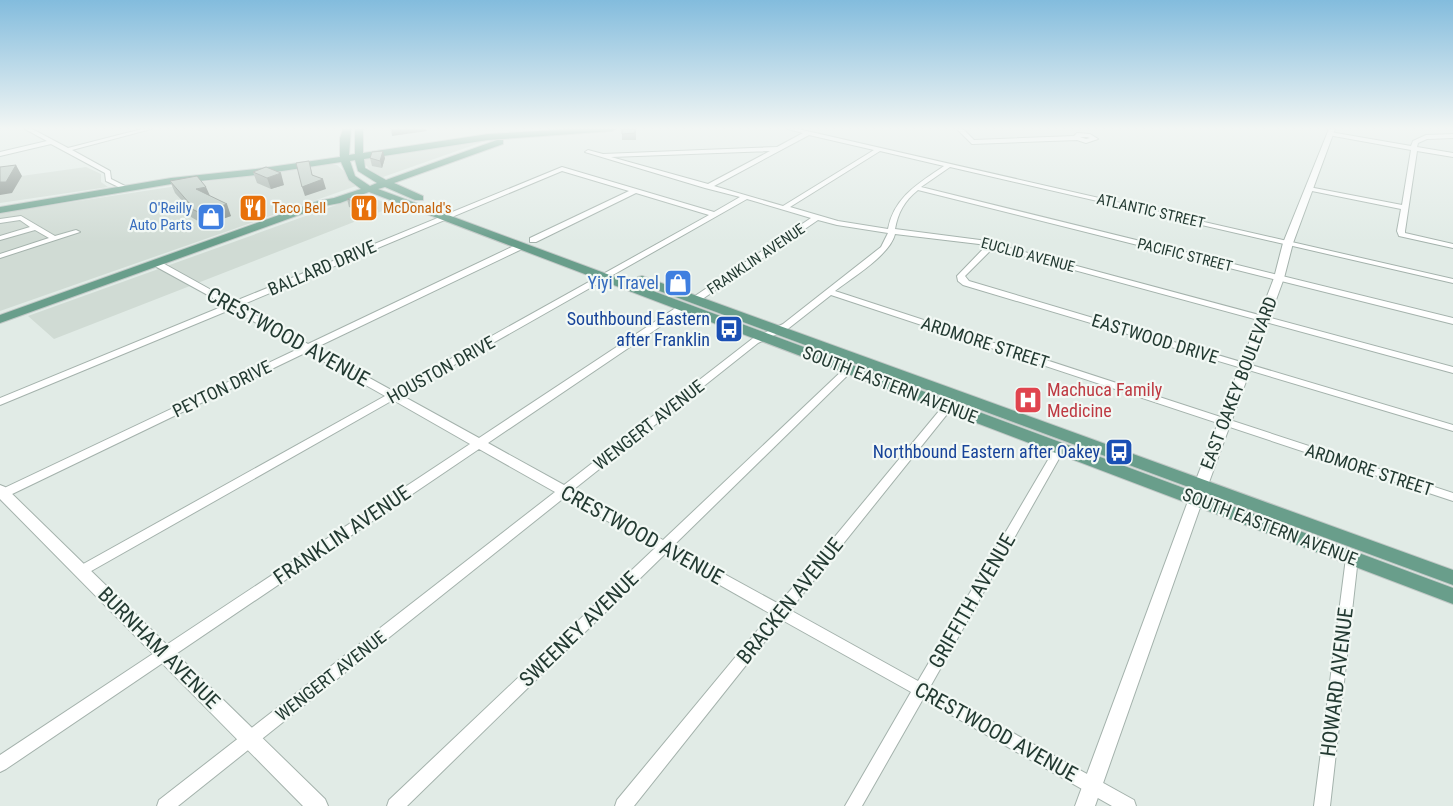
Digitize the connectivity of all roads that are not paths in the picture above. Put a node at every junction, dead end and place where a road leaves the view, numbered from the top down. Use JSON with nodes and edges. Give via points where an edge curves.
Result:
{"nodes":[{"id":1,"x":98,"y":167,"type":"edge"},
{"id":2,"x":277,"y":167,"type":"edge"},
{"id":3,"x":346,"y":167,"type":"edge"},
{"id":4,"x":360,"y":167,"type":"edge"},
{"id":5,"x":420,"y":167,"type":"edge"},
{"id":6,"x":424,"y":167,"type":"edge"},
{"id":7,"x":633,"y":167,"type":"edge"},
{"id":8,"x":745,"y":167,"type":"edge"},
{"id":9,"x":851,"y":167,"type":"edge"},
{"id":10,"x":947,"y":167,"type":"edge"},
{"id":11,"x":956,"y":167,"type":"edge"},
{"id":12,"x":1318,"y":167,"type":"edge"},
{"id":13,"x":1411,"y":167,"type":"edge"},
{"id":14,"x":382,"y":182,"type":"junction"},
{"id":15,"x":707,"y":187,"type":"junction"},
{"id":16,"x":366,"y":188,"type":"junction"},
{"id":17,"x":917,"y":188,"type":"junction"},
{"id":18,"x":127,"y":189,"type":"junction"},
{"id":19,"x":1309,"y":189,"type":"junction"},
{"id":20,"x":635,"y":191,"type":"junction"},
{"id":21,"x":746,"y":198,"type":"junction"},
{"id":22,"x":0,"y":208,"type":"edge"},
{"id":23,"x":784,"y":208,"type":"junction"},
{"id":24,"x":1405,"y":208,"type":"junction"},
{"id":25,"x":457,"y":212,"type":"junction"},
{"id":26,"x":716,"y":215,"type":"junction"},
{"id":27,"x":445,"y":217,"type":"junction"},
{"id":28,"x":817,"y":218,"type":"junction"},
{"id":29,"x":0,"y":221,"type":"edge"},
{"id":30,"x":36,"y":227,"type":"junction"},
{"id":31,"x":892,"y":231,"type":"junction"},
{"id":32,"x":76,"y":232,"type":"dead end"},
{"id":33,"x":0,"y":238,"type":"edge"},
{"id":34,"x":55,"y":239,"type":"junction"},
{"id":35,"x":533,"y":240,"type":"junction"},
{"id":36,"x":1288,"y":243,"type":"junction"},
{"id":37,"x":991,"y":245,"type":"junction"},
{"id":38,"x":521,"y":246,"type":"junction"},
{"id":39,"x":1453,"y":246,"type":"edge"},
{"id":40,"x":0,"y":256,"type":"edge"},
{"id":41,"x":156,"y":263,"type":"junction"},
{"id":42,"x":617,"y":271,"type":"junction"},
{"id":43,"x":606,"y":278,"type":"junction"},
{"id":44,"x":1279,"y":278,"type":"junction"},
{"id":45,"x":1453,"y":281,"type":"edge"},
{"id":46,"x":830,"y":292,"type":"junction"},
{"id":47,"x":695,"y":300,"type":"junction"},
{"id":48,"x":232,"y":306,"type":"junction"},
{"id":49,"x":683,"y":307,"type":"junction"},
{"id":50,"x":1264,"y":318,"type":"junction"},
{"id":51,"x":0,"y":319,"type":"edge"},
{"id":52,"x":1453,"y":321,"type":"edge"},
{"id":53,"x":778,"y":330,"type":"junction"},
{"id":54,"x":764,"y":337,"type":"junction"},
{"id":55,"x":307,"y":348,"type":"junction"},
{"id":56,"x":1246,"y":366,"type":"junction"},
{"id":57,"x":849,"y":369,"type":"junction"},
{"id":58,"x":1453,"y":370,"type":"edge"},
{"id":59,"x":394,"y":396,"type":"junction"},
{"id":60,"x":951,"y":401,"type":"junction"},
{"id":61,"x":0,"y":402,"type":"edge"},
{"id":62,"x":1225,"y":422,"type":"junction"},
{"id":63,"x":1453,"y":428,"type":"edge"},
{"id":64,"x":479,"y":444,"type":"junction"},
{"id":65,"x":1060,"y":448,"type":"junction"},
{"id":66,"x":2,"y":491,"type":"edge"},
{"id":67,"x":565,"y":492,"type":"junction"},
{"id":68,"x":1198,"y":492,"type":"junction"},
{"id":69,"x":1453,"y":497,"type":"edge"},
{"id":70,"x":664,"y":547,"type":"junction"},
{"id":71,"x":1352,"y":558,"type":"junction"},
{"id":72,"x":81,"y":570,"type":"junction"},
{"id":73,"x":1453,"y":578,"type":"edge"},
{"id":74,"x":1453,"y":596,"type":"edge"},
{"id":75,"x":781,"y":612,"type":"junction"},
{"id":76,"x":164,"y":653,"type":"junction"},
{"id":77,"x":921,"y":690,"type":"junction"},
{"id":78,"x":250,"y":739,"type":"junction"},
{"id":79,"x":0,"y":764,"type":"edge"},
{"id":80,"x":1092,"y":786,"type":"junction"},
{"id":81,"x":165,"y":806,"type":"edge"},
{"id":82,"x":318,"y":806,"type":"edge"},
{"id":83,"x":395,"y":806,"type":"edge"},
{"id":84,"x":623,"y":806,"type":"edge"},
{"id":85,"x":853,"y":806,"type":"edge"},
{"id":86,"x":1085,"y":806,"type":"edge"},
{"id":87,"x":1128,"y":806,"type":"edge"},
{"id":88,"x":1322,"y":806,"type":"edge"}],
"edges":[{"from":1,"to":18,"type":"street","via":[[108,172],[108,180]]},
{"from":2,"to":18,"type":"main road"},
{"from":3,"to":16,"type":"main road","name":"SOUTH EASTERN AVENUE","via":[[347,172]]},
{"from":4,"to":14,"type":"main road","name":"SOUTH EASTERN AVENUE"},
{"from":5,"to":14,"type":"main road"},
{"from":6,"to":14,"type":"main road"},
{"from":7,"to":15,"type":"street","name":"EUCLID AVENUE"},
{"from":8,"to":15,"type":"street"},
{"from":9,"to":23,"type":"street"},
{"from":10,"to":17,"type":"street","name":"WENGERT AVENUE"},
{"from":11,"to":36,"type":"street","name":"ATLANTIC STREET"},
{"from":12,"to":19,"type":"street","name":"EAST OAKEY BOULEVARD"},
{"from":13,"to":24,"type":"street"},
{"from":14,"to":16,"type":"main road"},
{"from":14,"to":25,"type":"main road","name":"SOUTH EASTERN AVENUE"},
{"from":15,"to":21,"type":"street","name":"EUCLID AVENUE"},
{"from":16,"to":27,"type":"main road","name":"SOUTH EASTERN AVENUE"},
{"from":16,"to":41,"type":"main road"},
{"from":17,"to":31,"type":"street","name":"WENGERT AVENUE","via":[[897,211]]},
{"from":17,"to":44,"type":"street","name":"PACIFIC STREET"},
{"from":18,"to":22,"type":"main road"},
{"from":19,"to":24,"type":"street"},
{"from":19,"to":36,"type":"street","name":"EAST OAKEY BOULEVARD"},
{"from":20,"to":25,"type":"street","name":"BALLARD DRIVE","via":[[562,169]]},
{"from":20,"to":26,"type":"street"},
{"from":20,"to":35,"type":"street"},
{"from":21,"to":23,"type":"street","name":"EUCLID AVENUE"},
{"from":21,"to":26,"type":"street","name":"HOUSTON DRIVE"},
{"from":23,"to":28,"type":"street","name":"EUCLID AVENUE"},
{"from":24,"to":39,"type":"street","via":[[1402,234]]},
{"from":25,"to":27,"type":"street","name":"BALLARD DRIVE"},
{"from":25,"to":35,"type":"main road","name":"SOUTH EASTERN AVENUE"},
{"from":26,"to":42,"type":"street","name":"HOUSTON DRIVE"},
{"from":27,"to":38,"type":"main road","name":"SOUTH EASTERN AVENUE"},
{"from":27,"to":48,"type":"street","name":"BALLARD DRIVE"},
{"from":28,"to":31,"type":"street","name":"EUCLID AVENUE"},
{"from":28,"to":47,"type":"street","name":"FRANKLIN AVENUE"},
{"from":29,"to":30,"type":"street","via":[[21,218]]},
{"from":30,"to":33,"type":"street"},
{"from":30,"to":34,"type":"street"},
{"from":31,"to":37,"type":"street","name":"EUCLID AVENUE","via":[[954,237]]},
{"from":31,"to":46,"type":"street","name":"WENGERT AVENUE","via":[[890,242],[884,249]]},
{"from":32,"to":34,"type":"street"},
{"from":34,"to":40,"type":"street"},
{"from":35,"to":42,"type":"main road","name":"SOUTH EASTERN AVENUE"},
{"from":36,"to":44,"type":"street","name":"EAST OAKEY BOULEVARD"},
{"from":36,"to":45,"type":"street","name":"ATLANTIC STREET"},
{"from":37,"to":50,"type":"street","name":"EUCLID AVENUE"},
{"from":37,"to":56,"type":"street","name":"EASTWOOD DRIVE","via":[[961,276],[966,283]]},
{"from":38,"to":43,"type":"main road","name":"SOUTH EASTERN AVENUE"},
{"from":38,"to":55,"type":"street","name":"PEYTON DRIVE"},
{"from":41,"to":48,"type":"street","name":"CRESTWOOD AVENUE"},
{"from":41,"to":51,"type":"main road"},
{"from":42,"to":43,"type":"street","name":"HOUSTON DRIVE"},
{"from":42,"to":47,"type":"main road","name":"SOUTH EASTERN AVENUE"},
{"from":43,"to":49,"type":"main road","name":"SOUTH EASTERN AVENUE"},
{"from":43,"to":59,"type":"street","name":"HOUSTON DRIVE"},
{"from":44,"to":50,"type":"street","name":"EAST OAKEY BOULEVARD"},
{"from":44,"to":52,"type":"street","name":"PACIFIC STREET"},
{"from":46,"to":53,"type":"street","name":"WENGERT AVENUE"},
{"from":46,"to":62,"type":"street","name":"ARDMORE STREET"},
{"from":47,"to":53,"type":"main road","name":"SOUTH EASTERN AVENUE"},
{"from":48,"to":55,"type":"street","name":"CRESTWOOD AVENUE"},
{"from":48,"to":61,"type":"street","name":"BALLARD DRIVE"},
{"from":49,"to":54,"type":"main road","name":"SOUTH EASTERN AVENUE"},
{"from":49,"to":64,"type":"street","name":"FRANKLIN AVENUE"},
{"from":50,"to":56,"type":"street","name":"EAST OAKEY BOULEVARD"},
{"from":50,"to":58,"type":"street","name":"EUCLID AVENUE"},
{"from":53,"to":54,"type":"street","name":"WENGERT AVENUE"},
{"from":53,"to":60,"type":"main road","name":"SOUTH EASTERN AVENUE"},
{"from":54,"to":57,"type":"main road","name":"SOUTH EASTERN AVENUE"},
{"from":54,"to":67,"type":"street","name":"WENGERT AVENUE"},
{"from":55,"to":59,"type":"street","name":"CRESTWOOD AVENUE"},
{"from":55,"to":66,"type":"street","name":"PEYTON DRIVE"},
{"from":56,"to":62,"type":"street","name":"EAST OAKEY BOULEVARD"},
{"from":56,"to":63,"type":"street","name":"EASTWOOD DRIVE"},
{"from":57,"to":60,"type":"main road","name":"SOUTH EASTERN AVENUE"},
{"from":57,"to":70,"type":"street","name":"SWEENEY AVENUE"},
{"from":59,"to":64,"type":"street","name":"CRESTWOOD AVENUE"},
{"from":59,"to":72,"type":"street","name":"HOUSTON DRIVE"},
{"from":60,"to":65,"type":"main road","name":"SOUTH EASTERN AVENUE"},
{"from":60,"to":68,"type":"main road","name":"SOUTH EASTERN AVENUE"},
{"from":60,"to":75,"type":"street","name":"BRACKEN AVENUE"},
{"from":62,"to":68,"type":"street","name":"EAST OAKEY BOULEVARD"},
{"from":62,"to":69,"type":"street","name":"ARDMORE STREET"},
{"from":64,"to":67,"type":"street","name":"CRESTWOOD AVENUE"},
{"from":64,"to":76,"type":"street","name":"FRANKLIN AVENUE"},
{"from":65,"to":68,"type":"main road","name":"SOUTH EASTERN AVENUE"},
{"from":65,"to":77,"type":"street","name":"GRIFFITH AVENUE"},
{"from":66,"to":72,"type":"street","name":"BURNHAM AVENUE"},
{"from":67,"to":70,"type":"street","name":"CRESTWOOD AVENUE"},
{"from":67,"to":78,"type":"street","name":"WENGERT AVENUE"},
{"from":68,"to":71,"type":"main road","name":"SOUTH EASTERN AVENUE"},
{"from":68,"to":73,"type":"main road","name":"SOUTH EASTERN AVENUE"},
{"from":68,"to":80,"type":"street","name":"EAST OAKEY BOULEVARD"},
{"from":70,"to":75,"type":"street","name":"CRESTWOOD AVENUE"},
{"from":70,"to":83,"type":"street","name":"SWEENEY AVENUE"},
{"from":71,"to":74,"type":"main road","name":"SOUTH EASTERN AVENUE"},
{"from":71,"to":88,"type":"street","name":"HOWARD AVENUE"},
{"from":72,"to":76,"type":"street","name":"BURNHAM AVENUE"},
{"from":75,"to":77,"type":"street","name":"CRESTWOOD AVENUE"},
{"from":75,"to":84,"type":"street","name":"BRACKEN AVENUE"},
{"from":76,"to":78,"type":"street","name":"BURNHAM AVENUE"},
{"from":76,"to":79,"type":"street","name":"FRANKLIN AVENUE"},
{"from":77,"to":80,"type":"street","name":"CRESTWOOD AVENUE"},
{"from":77,"to":85,"type":"street","name":"GRIFFITH AVENUE"},
{"from":78,"to":81,"type":"street","name":"WENGERT AVENUE"},
{"from":78,"to":82,"type":"street","name":"BURNHAM AVENUE"},
{"from":80,"to":86,"type":"street","name":"EAST OAKEY BOULEVARD"},
{"from":80,"to":87,"type":"street","name":"CRESTWOOD AVENUE"}]}
